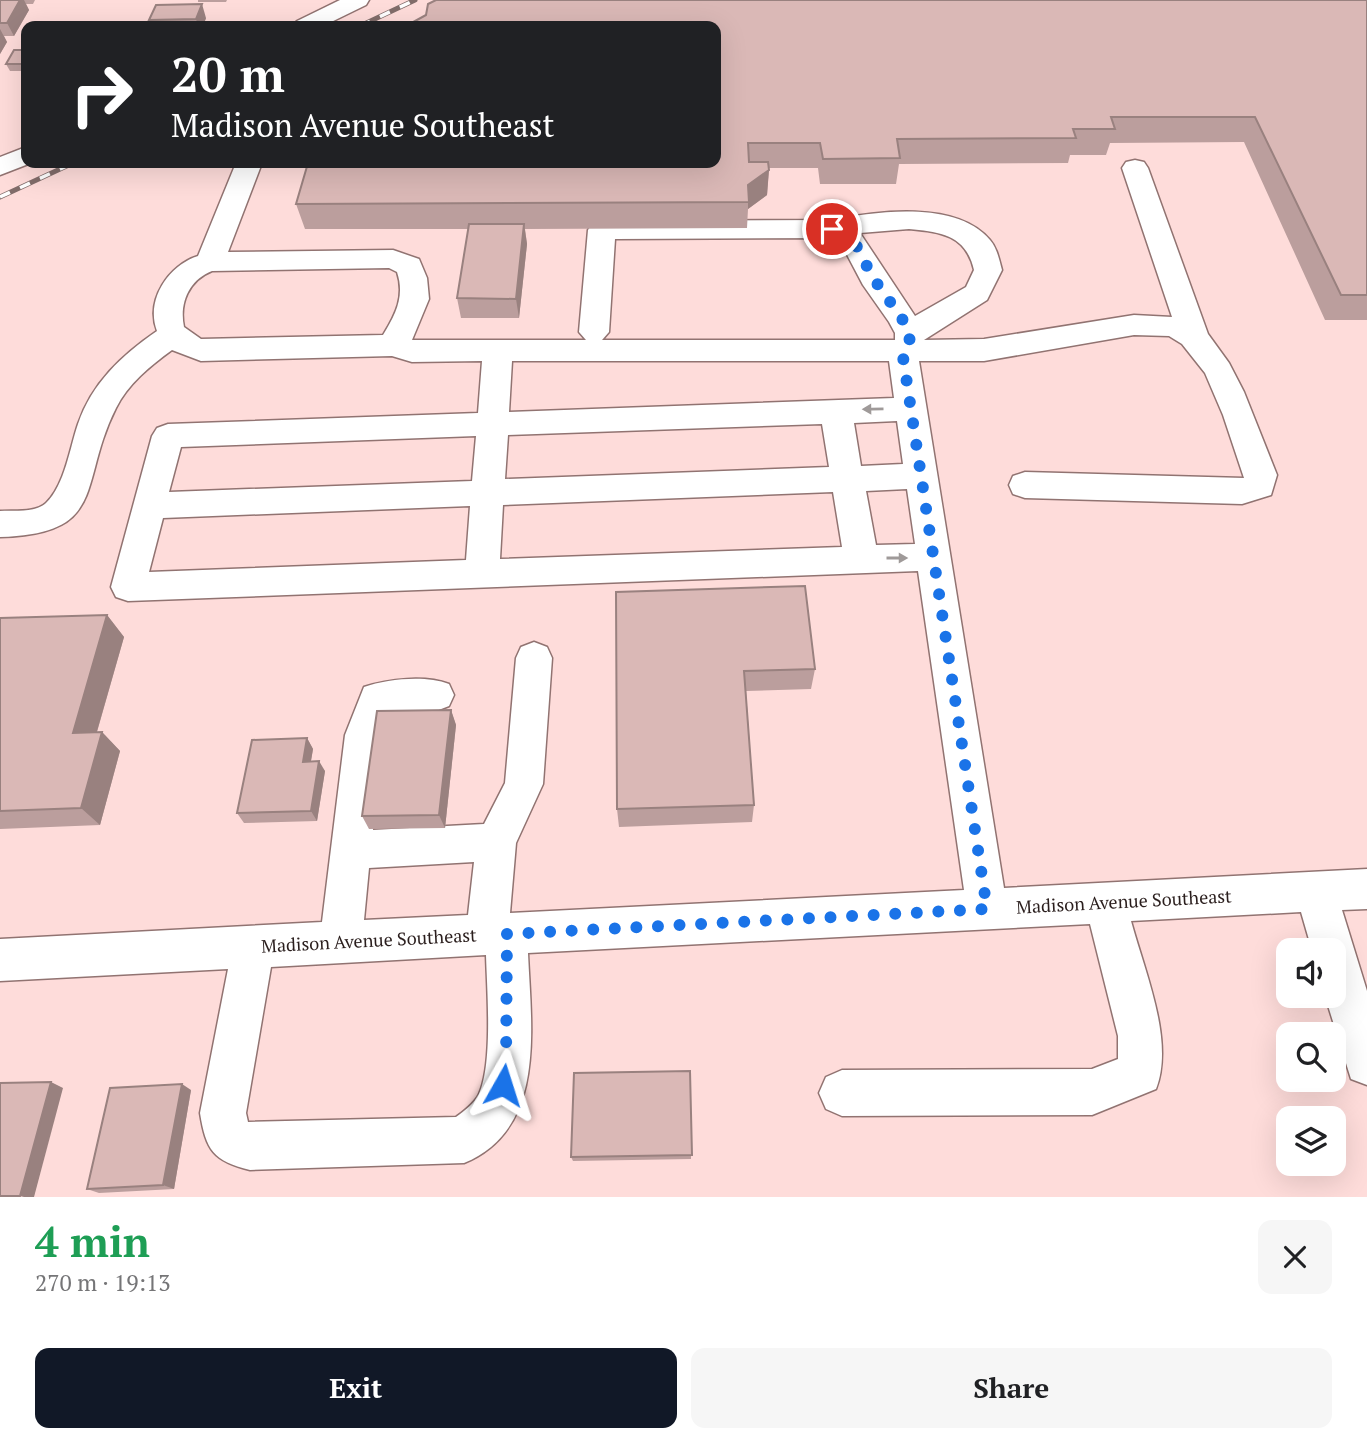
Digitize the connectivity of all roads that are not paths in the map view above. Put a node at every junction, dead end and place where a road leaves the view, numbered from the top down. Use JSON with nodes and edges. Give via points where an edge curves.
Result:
{"nodes":[{"id":1,"x":358,"y":0,"type":"edge"},
{"id":2,"x":315,"y":21,"type":"edge"},
{"id":3,"x":21,"y":157,"type":"edge"},
{"id":4,"x":0,"y":167,"type":"edge"},
{"id":5,"x":247,"y":168,"type":"edge"},
{"id":6,"x":1135,"y":168,"type":"dead end"},
{"id":7,"x":832,"y":229,"type":"junction"},
{"id":8,"x":211,"y":262,"type":"junction"},
{"id":9,"x":594,"y":332,"type":"dead end"},
{"id":10,"x":174,"y":334,"type":"junction"},
{"id":11,"x":1194,"y":338,"type":"junction"},
{"id":12,"x":392,"y":345,"type":"junction"},
{"id":13,"x":906,"y":347,"type":"junction"},
{"id":14,"x":498,"y":351,"type":"junction"},
{"id":15,"x":911,"y":409,"type":"junction"},
{"id":16,"x":836,"y":411,"type":"junction"},
{"id":17,"x":493,"y":426,"type":"junction"},
{"id":18,"x":921,"y":476,"type":"junction"},
{"id":19,"x":848,"y":478,"type":"junction"},
{"id":20,"x":1025,"y":485,"type":"dead end"},
{"id":21,"x":488,"y":492,"type":"junction"},
{"id":22,"x":149,"y":506,"type":"junction"},
{"id":23,"x":0,"y":524,"type":"edge"},
{"id":24,"x":934,"y":557,"type":"junction"},
{"id":25,"x":861,"y":558,"type":"junction"},
{"id":26,"x":482,"y":574,"type":"junction"},
{"id":27,"x":534,"y":657,"type":"dead end"},
{"id":28,"x":436,"y":695,"type":"dead end"},
{"id":29,"x":496,"y":842,"type":"junction"},
{"id":30,"x":352,"y":850,"type":"junction"},
{"id":31,"x":1367,"y":888,"type":"edge"},
{"id":32,"x":1315,"y":891,"type":"junction"},
{"id":33,"x":1105,"y":903,"type":"junction"},
{"id":34,"x":987,"y":909,"type":"junction"},
{"id":35,"x":497,"y":934,"type":"junction"},
{"id":36,"x":1329,"y":938,"type":"edge"},
{"id":37,"x":341,"y":942,"type":"junction"},
{"id":38,"x":253,"y":946,"type":"junction"},
{"id":39,"x":0,"y":960,"type":"edge"},
{"id":40,"x":1346,"y":994,"type":"edge"},
{"id":41,"x":1367,"y":1063,"type":"edge"},
{"id":42,"x":842,"y":1093,"type":"dead end"}],
"edges":[{"from":1,"to":2,"type":"street"},
{"from":3,"to":4,"type":"street"},
{"from":5,"to":8,"type":"street"},
{"from":6,"to":11,"type":"street"},
{"from":7,"to":9,"type":"street","via":[[602,230]]},
{"from":7,"to":13,"type":"street","via":[[845,233],[856,245]]},
{"from":7,"to":13,"type":"street","via":[[860,222],[937,222],[960,229],[981,247],[988,270],[976,293]]},
{"from":8,"to":10,"type":"street","via":[[191,269],[168,302],[167,320]]},
{"from":8,"to":12,"type":"street","via":[[393,259],[409,266],[416,282],[414,307]]},
{"from":10,"to":12,"type":"street","via":[[184,345],[201,349]]},
{"from":10,"to":23,"type":"street","via":[[138,358],[99,412],[59,512],[44,521]]},
{"from":11,"to":13,"type":"street","via":[[1157,324],[1007,348]]},
{"from":11,"to":20,"type":"street","via":[[1216,365],[1261,475],[1259,486],[1242,491]]},
{"from":12,"to":14,"type":"street","via":[[412,351]]},
{"from":13,"to":14,"type":"street"},
{"from":13,"to":15,"type":"street"},
{"from":14,"to":17,"type":"street"},
{"from":15,"to":16,"type":"street","one_way":true},
{"from":15,"to":18,"type":"street"},
{"from":16,"to":17,"type":"street"},
{"from":16,"to":19,"type":"street"},
{"from":17,"to":21,"type":"street"},
{"from":17,"to":22,"type":"street","via":[[168,436]]},
{"from":18,"to":19,"type":"street"},
{"from":18,"to":24,"type":"street"},
{"from":19,"to":21,"type":"street"},
{"from":19,"to":25,"type":"street"},
{"from":21,"to":22,"type":"street"},
{"from":21,"to":26,"type":"street"},
{"from":22,"to":26,"type":"street","via":[[128,587]]},
{"from":25,"to":24,"type":"street","one_way":true},
{"from":24,"to":34,"type":"street"},
{"from":25,"to":26,"type":"street"},
{"from":27,"to":29,"type":"street","via":[[524,784]]},
{"from":28,"to":30,"type":"street","via":[[377,699],[364,735]]},
{"from":29,"to":30,"type":"street"},
{"from":29,"to":35,"type":"street"},
{"from":30,"to":37,"type":"street"},
{"from":31,"to":32,"type":"street","name":"Madison Avenue Southeast"},
{"from":32,"to":33,"type":"street","name":"Madison Avenue Southeast"},
{"from":32,"to":36,"type":"street"},
{"from":33,"to":34,"type":"street","name":"Madison Avenue Southeast"},
{"from":33,"to":42,"type":"street","via":[[1140,1036],[1140,1073],[1092,1091]]},
{"from":34,"to":35,"type":"street","name":"Madison Avenue Southeast"},
{"from":35,"to":37,"type":"street","name":"Madison Avenue Southeast"},
{"from":35,"to":38,"type":"street","via":[[506,1067],[499,1102],[486,1123],[464,1140],[250,1147],[227,1135],[223,1113]]},
{"from":37,"to":38,"type":"street","name":"Madison Avenue Southeast"},
{"from":38,"to":39,"type":"street","name":"Madison Avenue Southeast"},
{"from":40,"to":41,"type":"street"}]}
